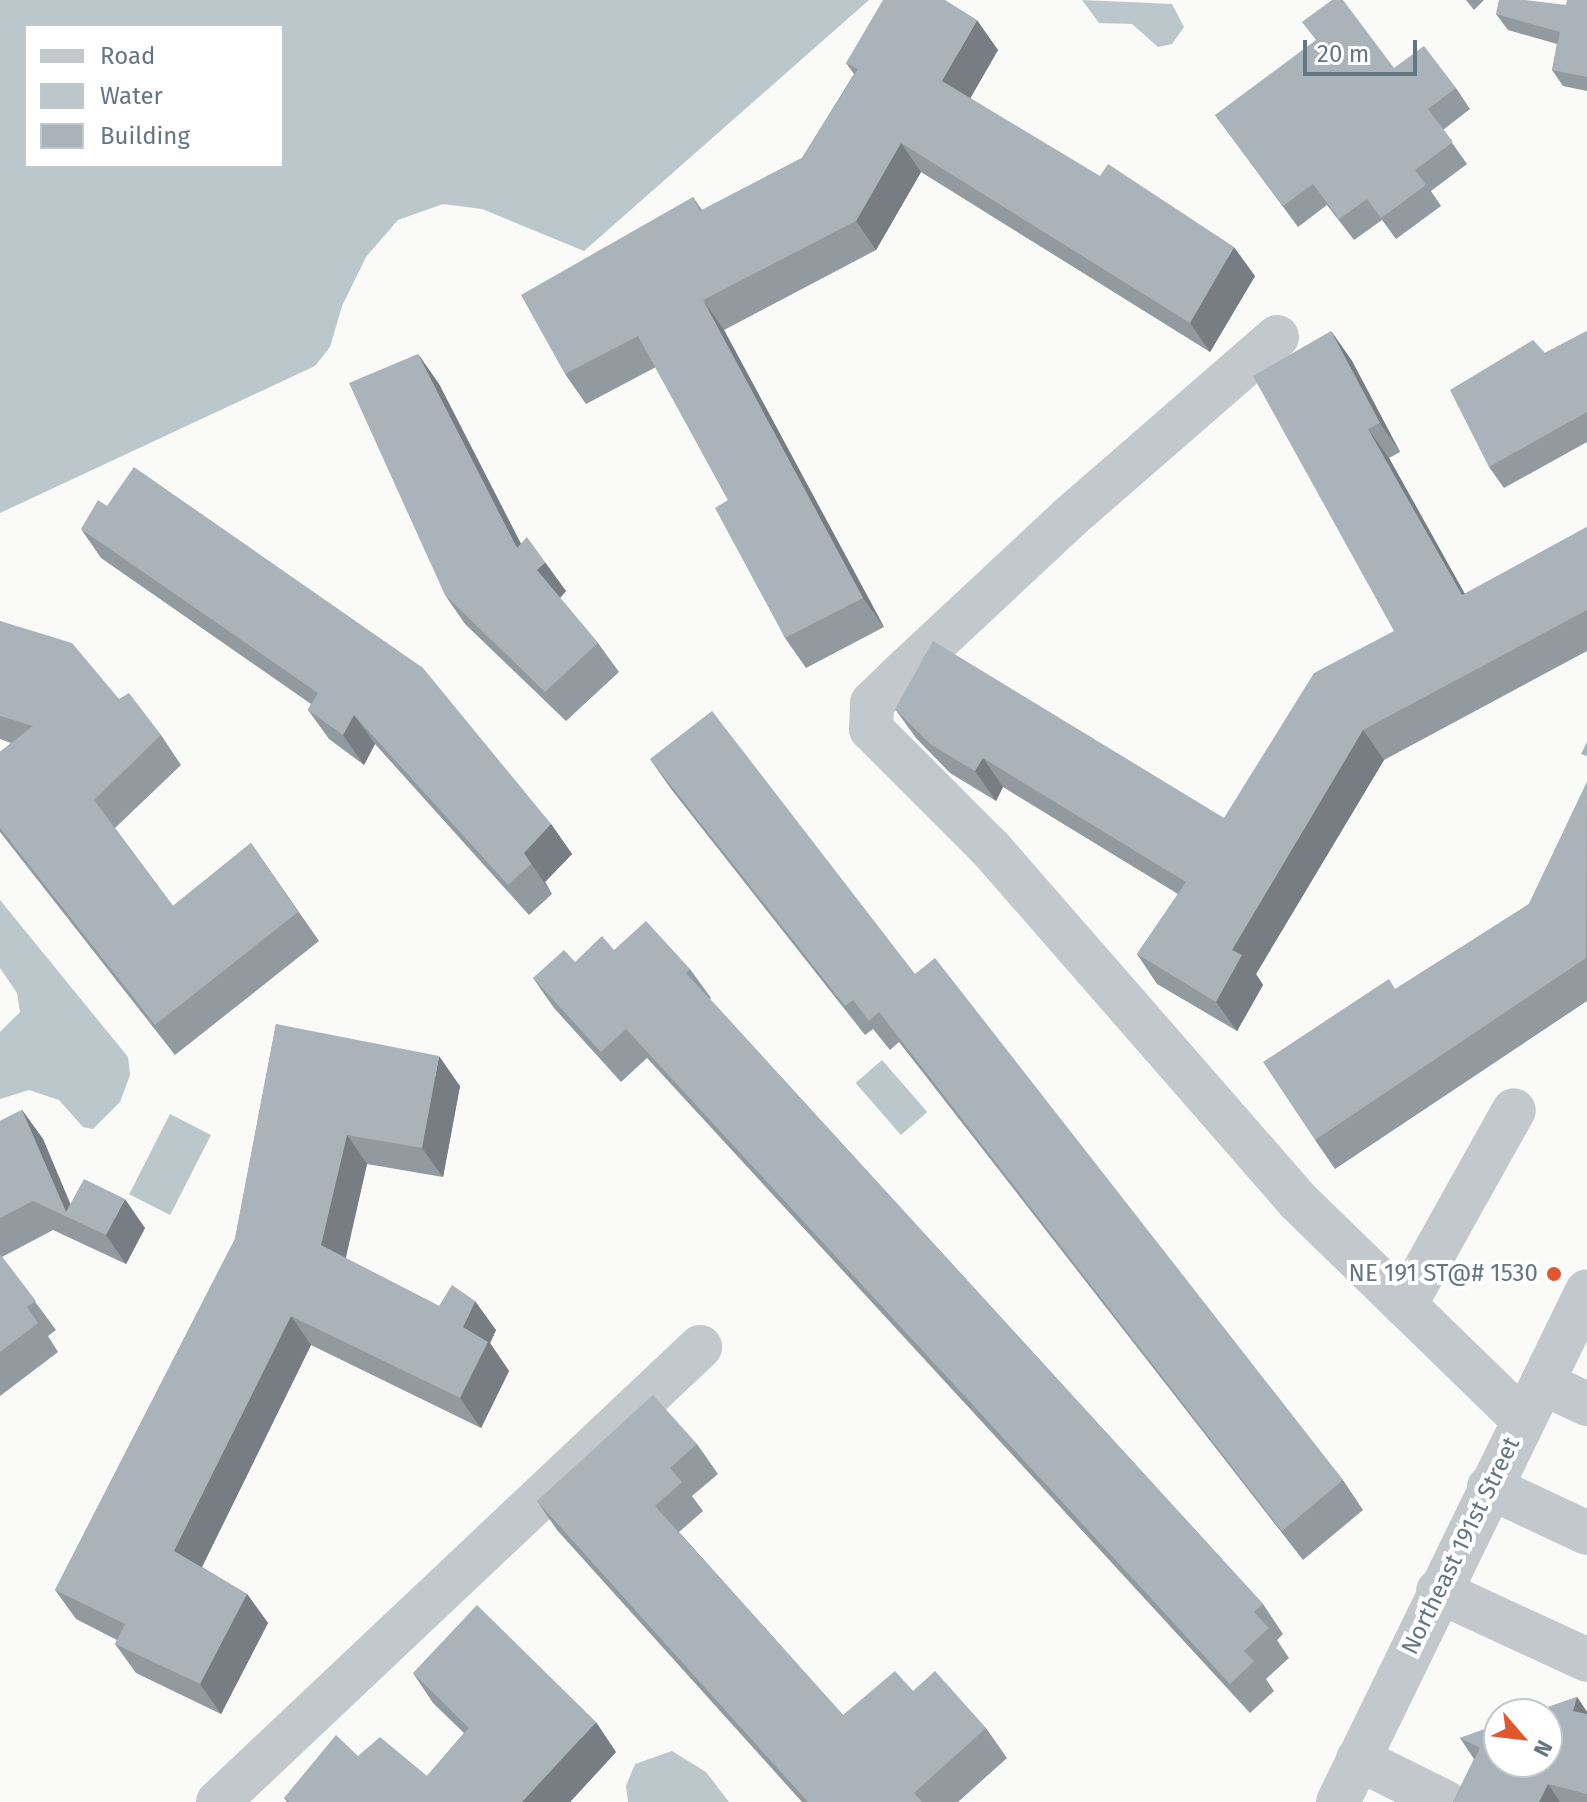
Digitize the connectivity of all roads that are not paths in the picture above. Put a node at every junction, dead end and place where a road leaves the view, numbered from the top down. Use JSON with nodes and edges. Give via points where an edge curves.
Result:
{"nodes":[{"id":1,"x":1277,"y":337,"type":"dead end"},
{"id":2,"x":1514,"y":1110,"type":"dead end"},
{"id":3,"x":1587,"y":1291,"type":"edge"},
{"id":4,"x":1405,"y":1305,"type":"junction"},
{"id":5,"x":700,"y":1347,"type":"dead end"},
{"id":6,"x":1532,"y":1402,"type":"junction"},
{"id":7,"x":1587,"y":1404,"type":"edge"},
{"id":8,"x":1489,"y":1487,"type":"junction"},
{"id":9,"x":1587,"y":1533,"type":"edge"},
{"id":10,"x":1438,"y":1591,"type":"junction"},
{"id":11,"x":1587,"y":1660,"type":"edge"},
{"id":12,"x":1358,"y":1759,"type":"junction"},
{"id":13,"x":218,"y":1802,"type":"edge"},
{"id":14,"x":1338,"y":1802,"type":"edge"},
{"id":15,"x":1445,"y":1802,"type":"edge"}],
"edges":[{"from":1,"to":4,"type":"street","via":[[1069,518],[872,703],[871,729],[991,849],[1298,1201]]},
{"from":2,"to":4,"type":"street"},
{"from":3,"to":6,"type":"street","name":"Northeast 191st Street"},
{"from":4,"to":6,"type":"street"},
{"from":5,"to":13,"type":"street"},
{"from":6,"to":7,"type":"street"},
{"from":6,"to":8,"type":"street","name":"Northeast 191st Street"},
{"from":8,"to":9,"type":"street"},
{"from":8,"to":10,"type":"street","name":"Northeast 191st Street"},
{"from":10,"to":11,"type":"street"},
{"from":10,"to":12,"type":"street","name":"Northeast 191st Street"},
{"from":12,"to":14,"type":"street","name":"Northeast 191st Street"},
{"from":12,"to":15,"type":"street"}]}
